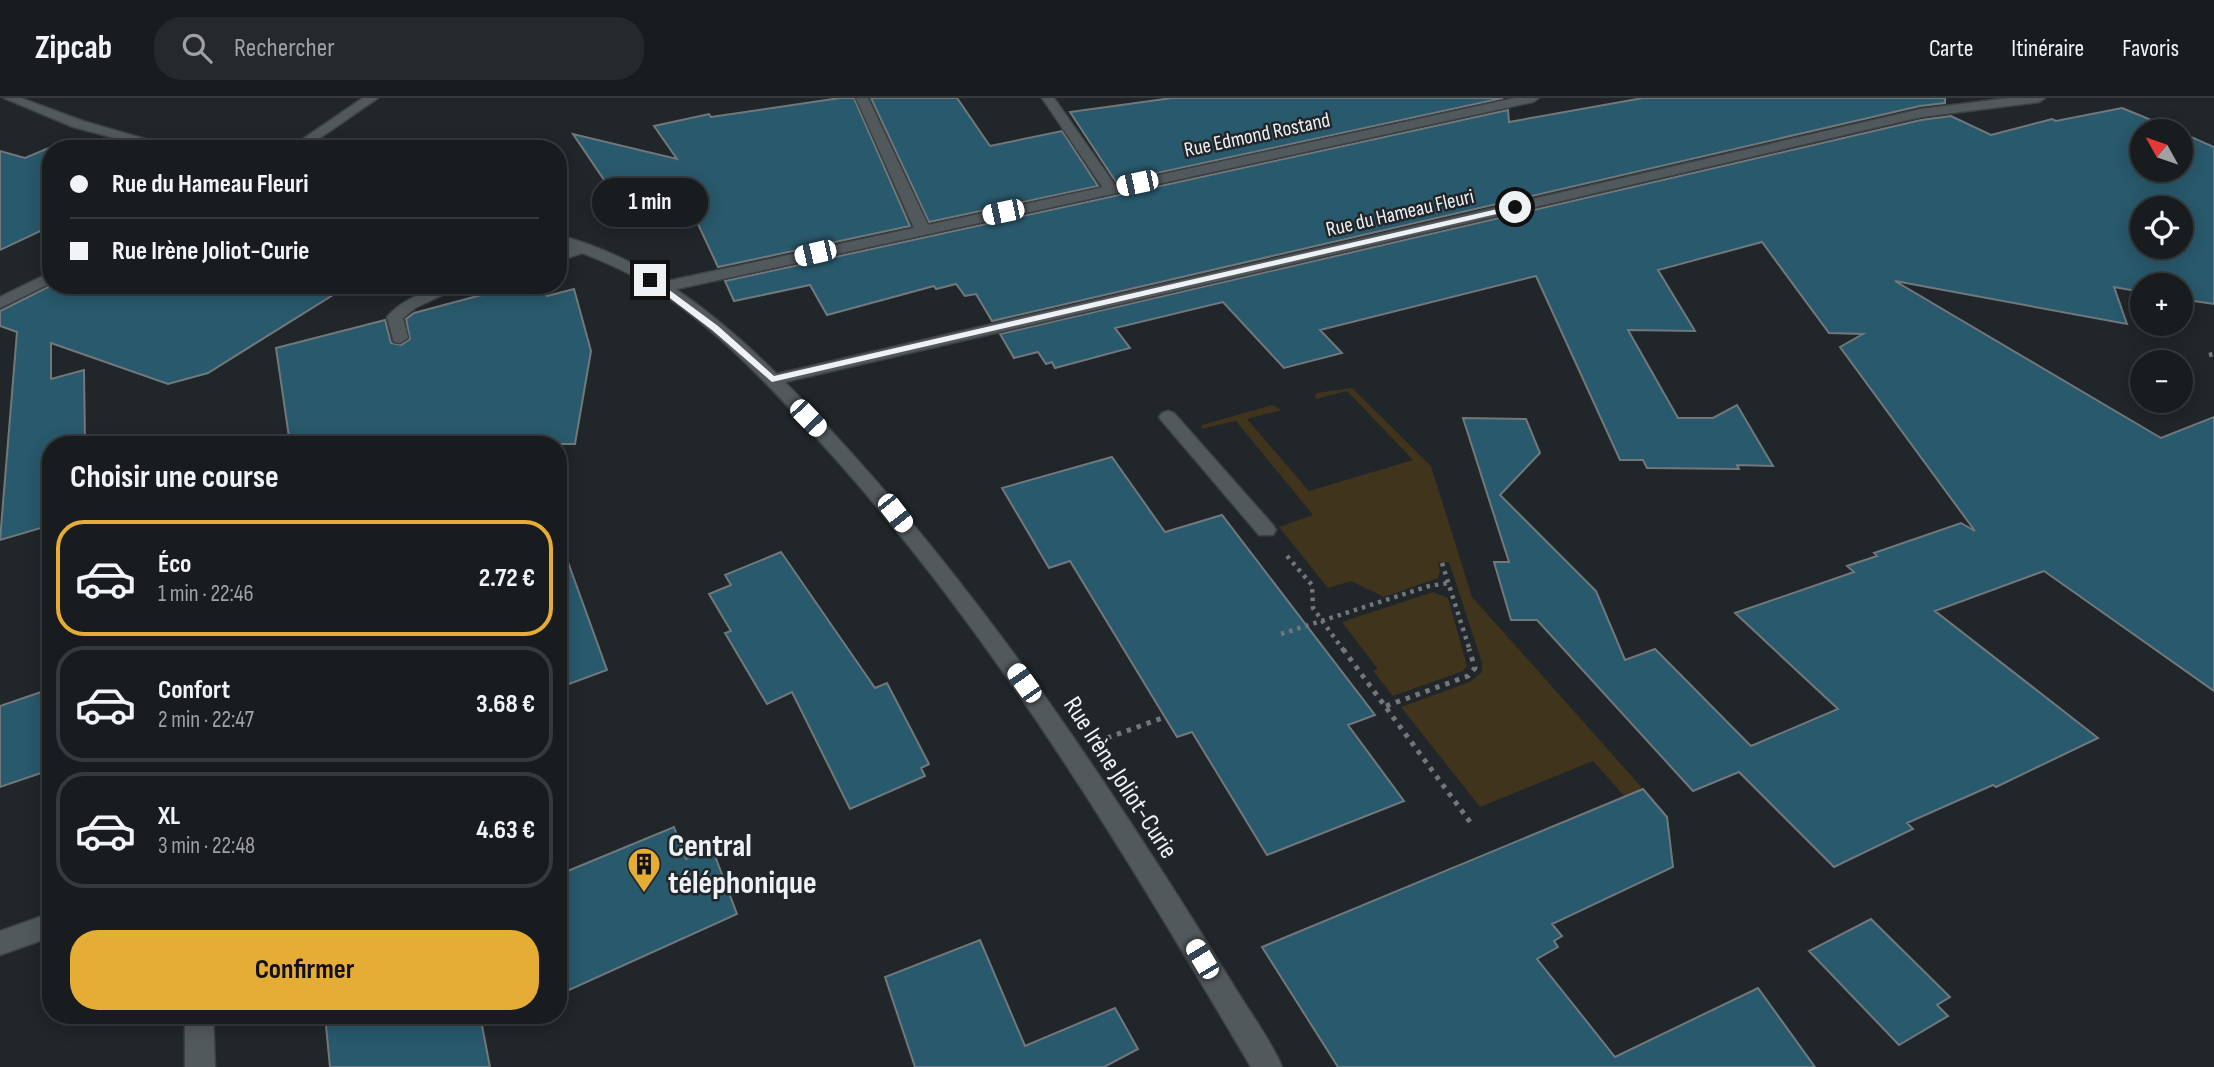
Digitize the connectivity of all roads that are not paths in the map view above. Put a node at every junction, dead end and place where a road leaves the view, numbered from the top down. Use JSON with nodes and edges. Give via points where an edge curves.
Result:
{"nodes":[{"id":1,"x":10,"y":98,"type":"edge"},
{"id":2,"x":372,"y":98,"type":"edge"},
{"id":3,"x":862,"y":98,"type":"edge"},
{"id":4,"x":1048,"y":98,"type":"edge"},
{"id":5,"x":1533,"y":98,"type":"edge"},
{"id":6,"x":2039,"y":98,"type":"edge"},
{"id":7,"x":1514,"y":99,"type":"edge"},
{"id":8,"x":139,"y":140,"type":"edge"},
{"id":9,"x":309,"y":140,"type":"edge"},
{"id":10,"x":1110,"y":188,"type":"junction"},
{"id":11,"x":922,"y":229,"type":"junction"},
{"id":12,"x":567,"y":242,"type":"edge"},
{"id":13,"x":584,"y":248,"type":"junction"},
{"id":14,"x":567,"y":253,"type":"edge"},
{"id":15,"x":42,"y":282,"type":"edge"},
{"id":16,"x":663,"y":287,"type":"junction"},
{"id":17,"x":435,"y":294,"type":"edge"},
{"id":18,"x":0,"y":303,"type":"edge"},
{"id":19,"x":400,"y":338,"type":"dead end"},
{"id":20,"x":772,"y":380,"type":"junction"},
{"id":21,"x":1168,"y":417,"type":"dead end"},
{"id":22,"x":1266,"y":530,"type":"road end"},
{"id":23,"x":42,"y":928,"type":"edge"},
{"id":24,"x":0,"y":943,"type":"edge"},
{"id":25,"x":199,"y":1024,"type":"edge"},
{"id":26,"x":200,"y":1067,"type":"edge"},
{"id":27,"x":1267,"y":1067,"type":"edge"}],
"edges":[{"from":1,"to":8,"type":"street","via":[[78,124]]},
{"from":2,"to":9,"type":"street"},
{"from":3,"to":11,"type":"street"},
{"from":4,"to":10,"type":"street"},
{"from":5,"to":7,"type":"street","name":"Rue Edmond Rostand"},
{"from":6,"to":20,"type":"street","name":"Rue du Hameau Fleuri","via":[[1921,113]]},
{"from":7,"to":10,"type":"street","name":"Rue Edmond Rostand"},
{"from":10,"to":11,"type":"street","name":"Rue Edmond Rostand"},
{"from":11,"to":16,"type":"street","name":"Rue Edmond Rostand"},
{"from":12,"to":13,"type":"street","name":"Rue Irène Joliot-Curie"},
{"from":13,"to":14,"type":"street"},
{"from":13,"to":16,"type":"street","name":"Rue Irène Joliot-Curie"},
{"from":15,"to":18,"type":"street"},
{"from":16,"to":20,"type":"street","name":"Rue Irène Joliot-Curie"},
{"from":17,"to":19,"type":"street","via":[[395,317]]},
{"from":20,"to":27,"type":"street","name":"Rue Irène Joliot-Curie","via":[[880,494],[970,606],[1071,752]]},
{"from":21,"to":22,"type":"street"},
{"from":23,"to":24,"type":"street"},
{"from":25,"to":26,"type":"street"}]}
